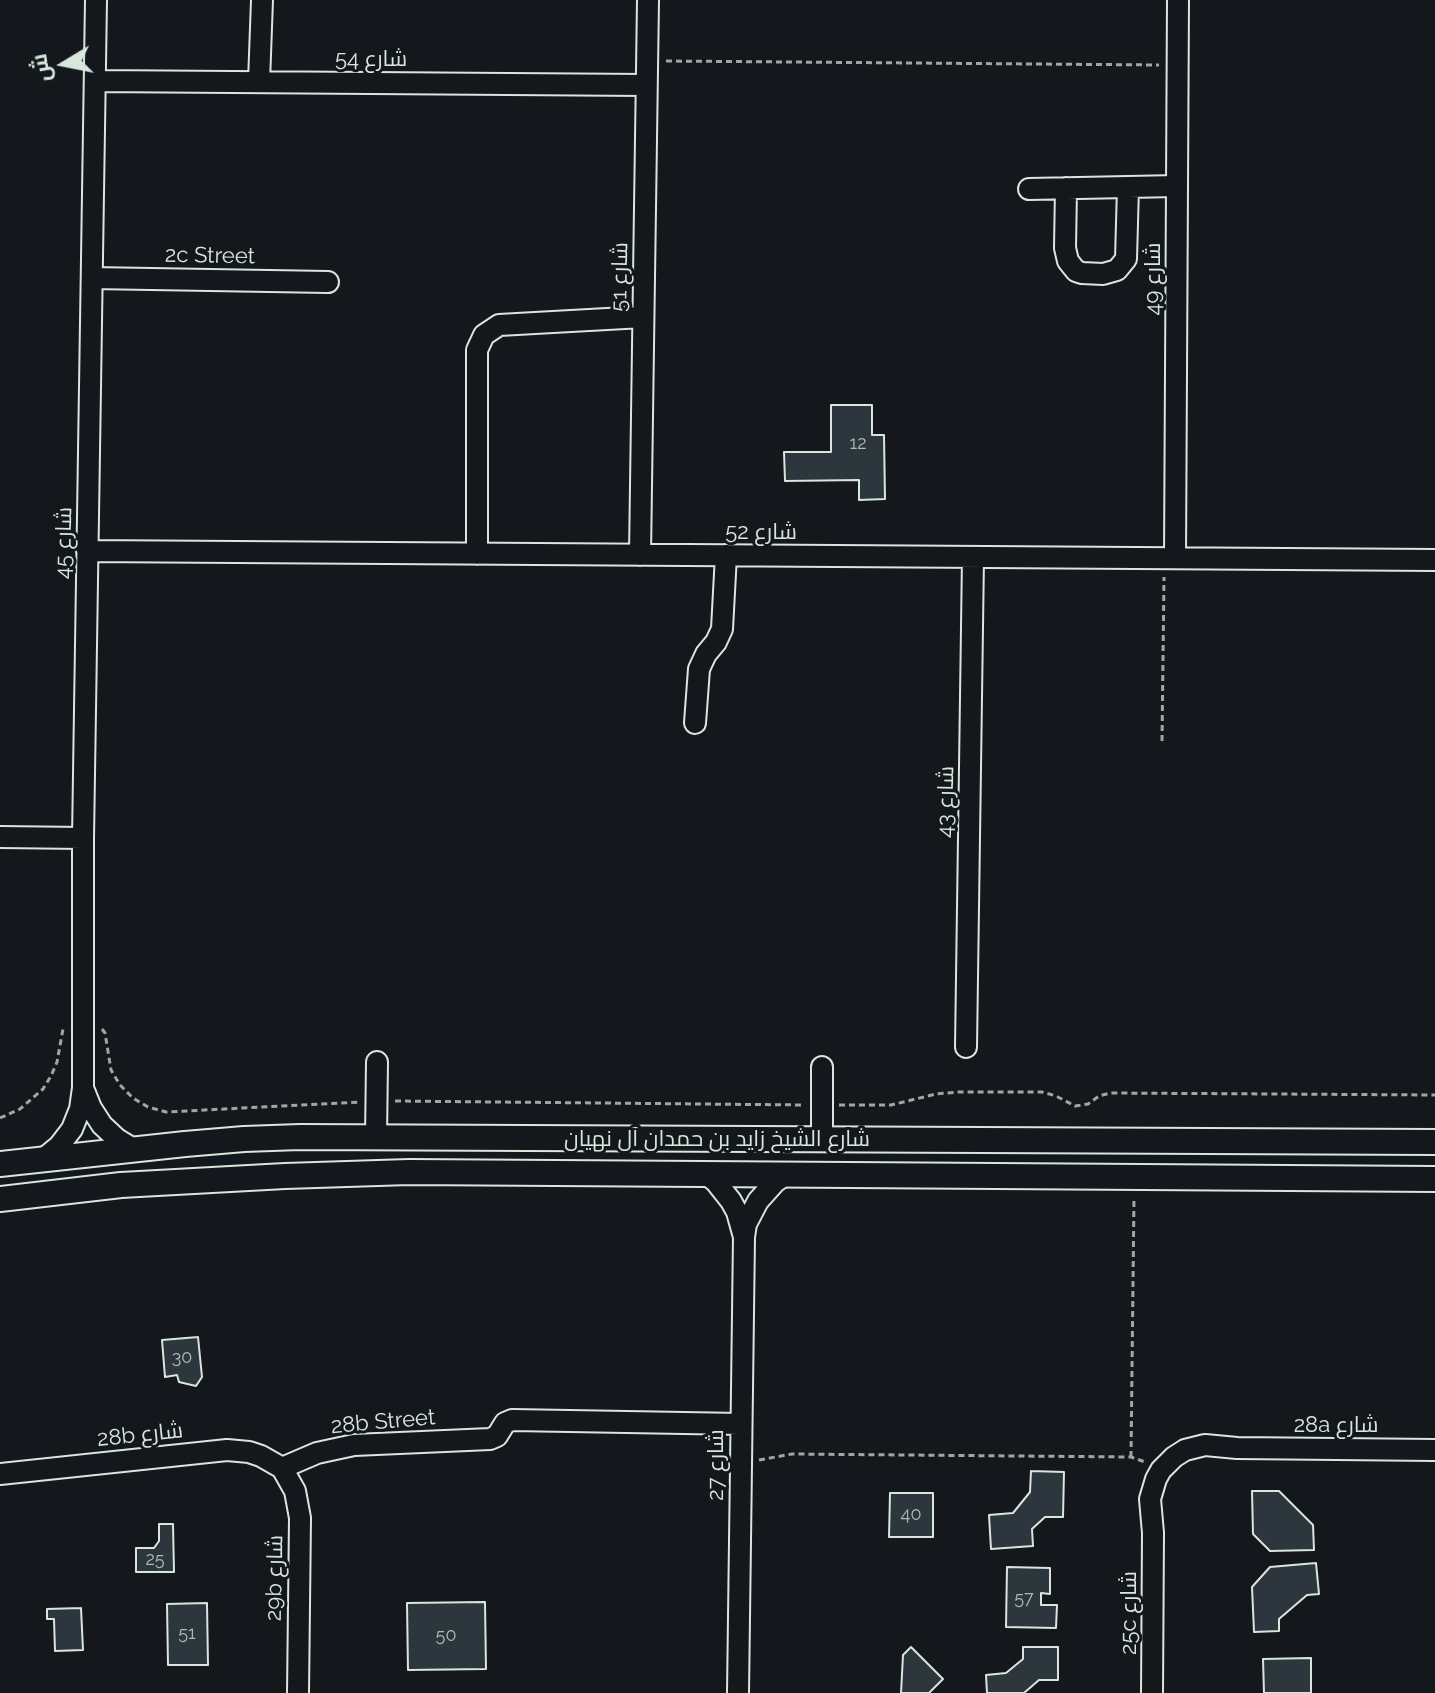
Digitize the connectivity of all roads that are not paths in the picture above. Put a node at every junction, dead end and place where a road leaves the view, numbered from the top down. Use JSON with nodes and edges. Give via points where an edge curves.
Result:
{"nodes":[{"id":1,"x":96,"y":0,"type":"edge"},
{"id":2,"x":262,"y":0,"type":"edge"},
{"id":3,"x":648,"y":0,"type":"edge"},
{"id":4,"x":1178,"y":0,"type":"edge"},
{"id":5,"x":95,"y":81,"type":"junction"},
{"id":6,"x":259,"y":82,"type":"junction"},
{"id":7,"x":646,"y":85,"type":"junction"},
{"id":8,"x":1177,"y":186,"type":"junction"},
{"id":9,"x":1128,"y":187,"type":"junction"},
{"id":10,"x":1066,"y":188,"type":"junction"},
{"id":11,"x":1029,"y":189,"type":"dead end"},
{"id":12,"x":92,"y":278,"type":"junction"},
{"id":13,"x":328,"y":282,"type":"dead end"},
{"id":14,"x":643,"y":317,"type":"junction"},
{"id":15,"x":87,"y":551,"type":"junction"},
{"id":16,"x":477,"y":554,"type":"junction"},
{"id":17,"x":640,"y":555,"type":"junction"},
{"id":18,"x":726,"y":555,"type":"junction"},
{"id":19,"x":973,"y":557,"type":"junction"},
{"id":20,"x":1170,"y":558,"type":"junction"},
{"id":21,"x":1435,"y":560,"type":"edge"},
{"id":22,"x":695,"y":723,"type":"dead end"},
{"id":23,"x":0,"y":837,"type":"edge"},
{"id":24,"x":83,"y":838,"type":"junction"},
{"id":25,"x":966,"y":1047,"type":"dead end"},
{"id":26,"x":377,"y":1062,"type":"dead end"},
{"id":27,"x":822,"y":1067,"type":"dead end"},
{"id":28,"x":83,"y":1088,"type":"junction"},
{"id":29,"x":376,"y":1137,"type":"junction"},
{"id":30,"x":420,"y":1138,"type":"junction"},
{"id":31,"x":244,"y":1139,"type":"junction"},
{"id":32,"x":822,"y":1139,"type":"junction"},
{"id":33,"x":1435,"y":1142,"type":"edge"},
{"id":34,"x":135,"y":1150,"type":"junction"},
{"id":35,"x":42,"y":1160,"type":"junction"},
{"id":36,"x":0,"y":1164,"type":"edge"},
{"id":37,"x":706,"y":1174,"type":"junction"},
{"id":38,"x":785,"y":1175,"type":"junction"},
{"id":39,"x":285,"y":1176,"type":"junction"},
{"id":40,"x":1435,"y":1179,"type":"edge"},
{"id":41,"x":121,"y":1185,"type":"junction"},
{"id":42,"x":0,"y":1199,"type":"edge"},
{"id":43,"x":744,"y":1237,"type":"junction"},
{"id":44,"x":741,"y":1424,"type":"junction"},
{"id":45,"x":1435,"y":1450,"type":"edge"},
{"id":46,"x":1172,"y":1465,"type":"joint"},
{"id":47,"x":282,"y":1468,"type":"junction"},
{"id":48,"x":0,"y":1474,"type":"edge"},
{"id":49,"x":298,"y":1693,"type":"edge"},
{"id":50,"x":738,"y":1693,"type":"edge"},
{"id":51,"x":1152,"y":1693,"type":"edge"}],
"edges":[{"from":1,"to":5,"type":"street","name":"شارع 45"},
{"from":2,"to":6,"type":"street"},
{"from":3,"to":7,"type":"street","name":"شارع 51"},
{"from":4,"to":8,"type":"street","name":"شارع 49"},
{"from":5,"to":6,"type":"street","name":"شارع 54"},
{"from":5,"to":12,"type":"street","name":"شارع 45"},
{"from":6,"to":7,"type":"street","name":"شارع 54"},
{"from":7,"to":14,"type":"street","name":"شارع 51"},
{"from":8,"to":9,"type":"street"},
{"from":8,"to":20,"type":"street","name":"شارع 49"},
{"from":9,"to":10,"type":"street"},
{"from":9,"to":10,"type":"street","via":[[1126,259],[1117,270],[1103,274],[1076,271],[1068,261]]},
{"from":10,"to":11,"type":"street"},
{"from":12,"to":13,"type":"street","name":"2c Street"},
{"from":12,"to":15,"type":"street","name":"شارع 45"},
{"from":14,"to":16,"type":"street","via":[[507,324],[484,335],[477,350]]},
{"from":14,"to":17,"type":"street","name":"شارع 51"},
{"from":15,"to":16,"type":"street","name":"شارع 52"},
{"from":15,"to":24,"type":"street","name":"شارع 45"},
{"from":16,"to":17,"type":"street","name":"شارع 52"},
{"from":17,"to":18,"type":"street","name":"شارع 52"},
{"from":18,"to":19,"type":"street","name":"شارع 52"},
{"from":18,"to":22,"type":"street","via":[[722,629],[699,669]]},
{"from":19,"to":20,"type":"street","name":"شارع 52"},
{"from":19,"to":25,"type":"street","name":"شارع 43"},
{"from":20,"to":21,"type":"street","name":"شارع 52"},
{"from":23,"to":24,"type":"street"},
{"from":24,"to":28,"type":"street","name":"شارع 45"},
{"from":26,"to":29,"type":"street"},
{"from":27,"to":32,"type":"street"},
{"from":28,"to":34,"type":"street","name":"شارع 45","via":[[102,1125]]},
{"from":28,"to":35,"type":"street","name":"شارع 45","via":[[72,1129]]},
{"from":29,"to":30,"type":"main road","name":"شارع الشيخ زايد بن حمدان آل نهيان"},
{"from":29,"to":31,"type":"main road","name":"شارع الشيخ زايد بن حمدان آل نهيان"},
{"from":30,"to":32,"type":"main road","name":"شارع الشيخ زايد بن حمدان آل نهيان"},
{"from":30,"to":39,"type":"main road","via":[[376,1148],[300,1152],[285,1163]]},
{"from":31,"to":34,"type":"main road","name":"شارع الشيخ زايد بن حمدان آل نهيان"},
{"from":31,"to":41,"type":"main road","via":[[246,1155],[238,1163],[172,1171]]},
{"from":32,"to":33,"type":"main road","name":"شارع الشيخ زايد بن حمدان آل نهيان"},
{"from":34,"to":35,"type":"main road","name":"شارع الشيخ زايد بن حمدان آل نهيان"},
{"from":35,"to":36,"type":"main road","name":"شارع الشيخ زايد بن حمدان آل نهيان"},
{"from":37,"to":38,"type":"main road","name":"شارع الشيخ زايد بن حمدان آل نهيان"},
{"from":37,"to":39,"type":"main road","name":"شارع الشيخ زايد بن حمدان آل نهيان"},
{"from":37,"to":43,"type":"street","name":"شارع 27","via":[[731,1201]]},
{"from":38,"to":40,"type":"main road","name":"شارع الشيخ زايد بن حمدان آل نهيان"},
{"from":38,"to":43,"type":"street","name":"شارع 27","via":[[758,1201]]},
{"from":39,"to":41,"type":"main road","name":"شارع الشيخ زايد بن حمدان آل نهيان"},
{"from":41,"to":42,"type":"main road","name":"شارع الشيخ زايد بن حمدان آل نهيان"},
{"from":43,"to":44,"type":"street","name":"شارع 27"},
{"from":44,"to":47,"type":"street","name":"28b Street","via":[[512,1420],[490,1439],[354,1445]]},
{"from":44,"to":50,"type":"street","name":"شارع 27"},
{"from":45,"to":46,"type":"street","name":"28a شارع","via":[[1205,1445],[1185,1450]]},
{"from":46,"to":51,"type":"street","name":"25c شارع","via":[[1175,1475],[1163,1494],[1153,1533]]},
{"from":47,"to":48,"type":"street","name":"28b شارع","via":[[249,1452],[227,1450]]},
{"from":47,"to":49,"type":"street","name":"29b شارع","via":[[295,1491],[300,1518]]}]}
